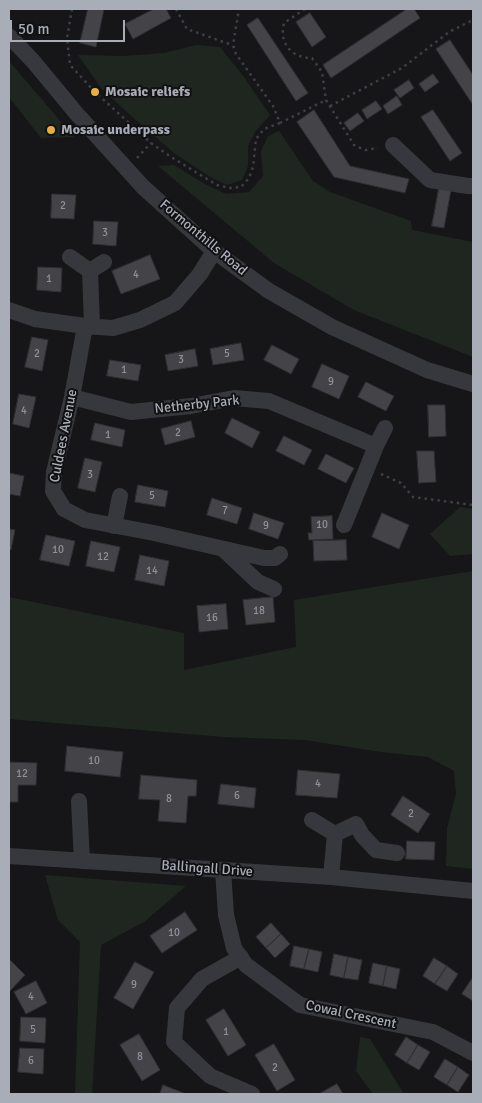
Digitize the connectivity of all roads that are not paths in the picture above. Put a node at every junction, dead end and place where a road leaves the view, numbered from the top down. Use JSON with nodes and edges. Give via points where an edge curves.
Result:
{"nodes":[{"id":1,"x":9,"y":36,"type":"edge"},
{"id":2,"x":393,"y":145,"type":"road end"},
{"id":3,"x":473,"y":186,"type":"edge"},
{"id":4,"x":214,"y":251,"type":"junction"},
{"id":5,"x":70,"y":258,"type":"dead end"},
{"id":6,"x":104,"y":262,"type":"dead end"},
{"id":7,"x":90,"y":271,"type":"junction"},
{"id":8,"x":9,"y":310,"type":"edge"},
{"id":9,"x":89,"y":326,"type":"junction"},
{"id":10,"x":473,"y":384,"type":"edge"},
{"id":11,"x":72,"y":397,"type":"junction"},
{"id":12,"x":385,"y":428,"type":"dead end"},
{"id":13,"x":376,"y":446,"type":"junction"},
{"id":14,"x":120,"y":496,"type":"dead end"},
{"id":15,"x":344,"y":525,"type":"dead end"},
{"id":16,"x":114,"y":526,"type":"junction"},
{"id":17,"x":222,"y":549,"type":"junction"},
{"id":18,"x":280,"y":554,"type":"dead end"},
{"id":19,"x":274,"y":589,"type":"dead end"},
{"id":20,"x":79,"y":801,"type":"dead end"},
{"id":21,"x":312,"y":820,"type":"dead end"},
{"id":22,"x":335,"y":834,"type":"junction"},
{"id":23,"x":397,"y":853,"type":"dead end"},
{"id":24,"x":9,"y":856,"type":"edge"},
{"id":25,"x":82,"y":861,"type":"junction"},
{"id":26,"x":223,"y":870,"type":"junction"},
{"id":27,"x":331,"y":877,"type":"junction"},
{"id":28,"x":473,"y":890,"type":"edge"},
{"id":29,"x":241,"y":957,"type":"junction"},
{"id":30,"x":473,"y":1053,"type":"edge"},
{"id":31,"x":252,"y":1094,"type":"edge"}],
"edges":[{"from":1,"to":4,"type":"street","name":"Formonthills Road","via":[[143,187]]},
{"from":2,"to":3,"type":"street","via":[[430,180]]},
{"from":4,"to":9,"type":"street","via":[[200,274],[175,303],[140,320],[113,328]]},
{"from":4,"to":10,"type":"street","name":"Formonthills Road","via":[[269,291],[332,327],[427,370]]},
{"from":5,"to":7,"type":"street"},
{"from":6,"to":7,"type":"street"},
{"from":7,"to":9,"type":"street","name":"Culdees Avenue"},
{"from":8,"to":9,"type":"street","via":[[35,319]]},
{"from":9,"to":11,"type":"street","name":"Culdees Avenue"},
{"from":11,"to":13,"type":"street","name":"Netherby Park","via":[[131,412],[234,398],[269,401]]},
{"from":11,"to":16,"type":"street","name":"Culdees Avenue","via":[[54,472],[53,491],[64,509],[85,520]]},
{"from":12,"to":13,"type":"street"},
{"from":13,"to":15,"type":"street"},
{"from":14,"to":16,"type":"street"},
{"from":16,"to":17,"type":"street","name":"Culdees Avenue"},
{"from":17,"to":18,"type":"street","name":"Culdees Avenue","via":[[264,558],[275,558]]},
{"from":17,"to":19,"type":"street","via":[[258,582]]},
{"from":20,"to":25,"type":"street"},
{"from":21,"to":22,"type":"street"},
{"from":22,"to":23,"type":"street","via":[[356,824],[376,850]]},
{"from":22,"to":27,"type":"street"},
{"from":24,"to":25,"type":"street","name":"Ballingall Drive"},
{"from":25,"to":26,"type":"street","name":"Ballingall Drive"},
{"from":26,"to":27,"type":"street","name":"Ballingall Drive"},
{"from":26,"to":29,"type":"street","name":"Cowal Crescent","via":[[226,915],[234,948]]},
{"from":27,"to":28,"type":"street","name":"Ballingall Drive"},
{"from":29,"to":30,"type":"street","name":"Cowal Crescent","via":[[246,965],[300,1004],[433,1032]]},
{"from":29,"to":31,"type":"street","via":[[202,979],[177,1008],[174,1042],[210,1076]]}]}
